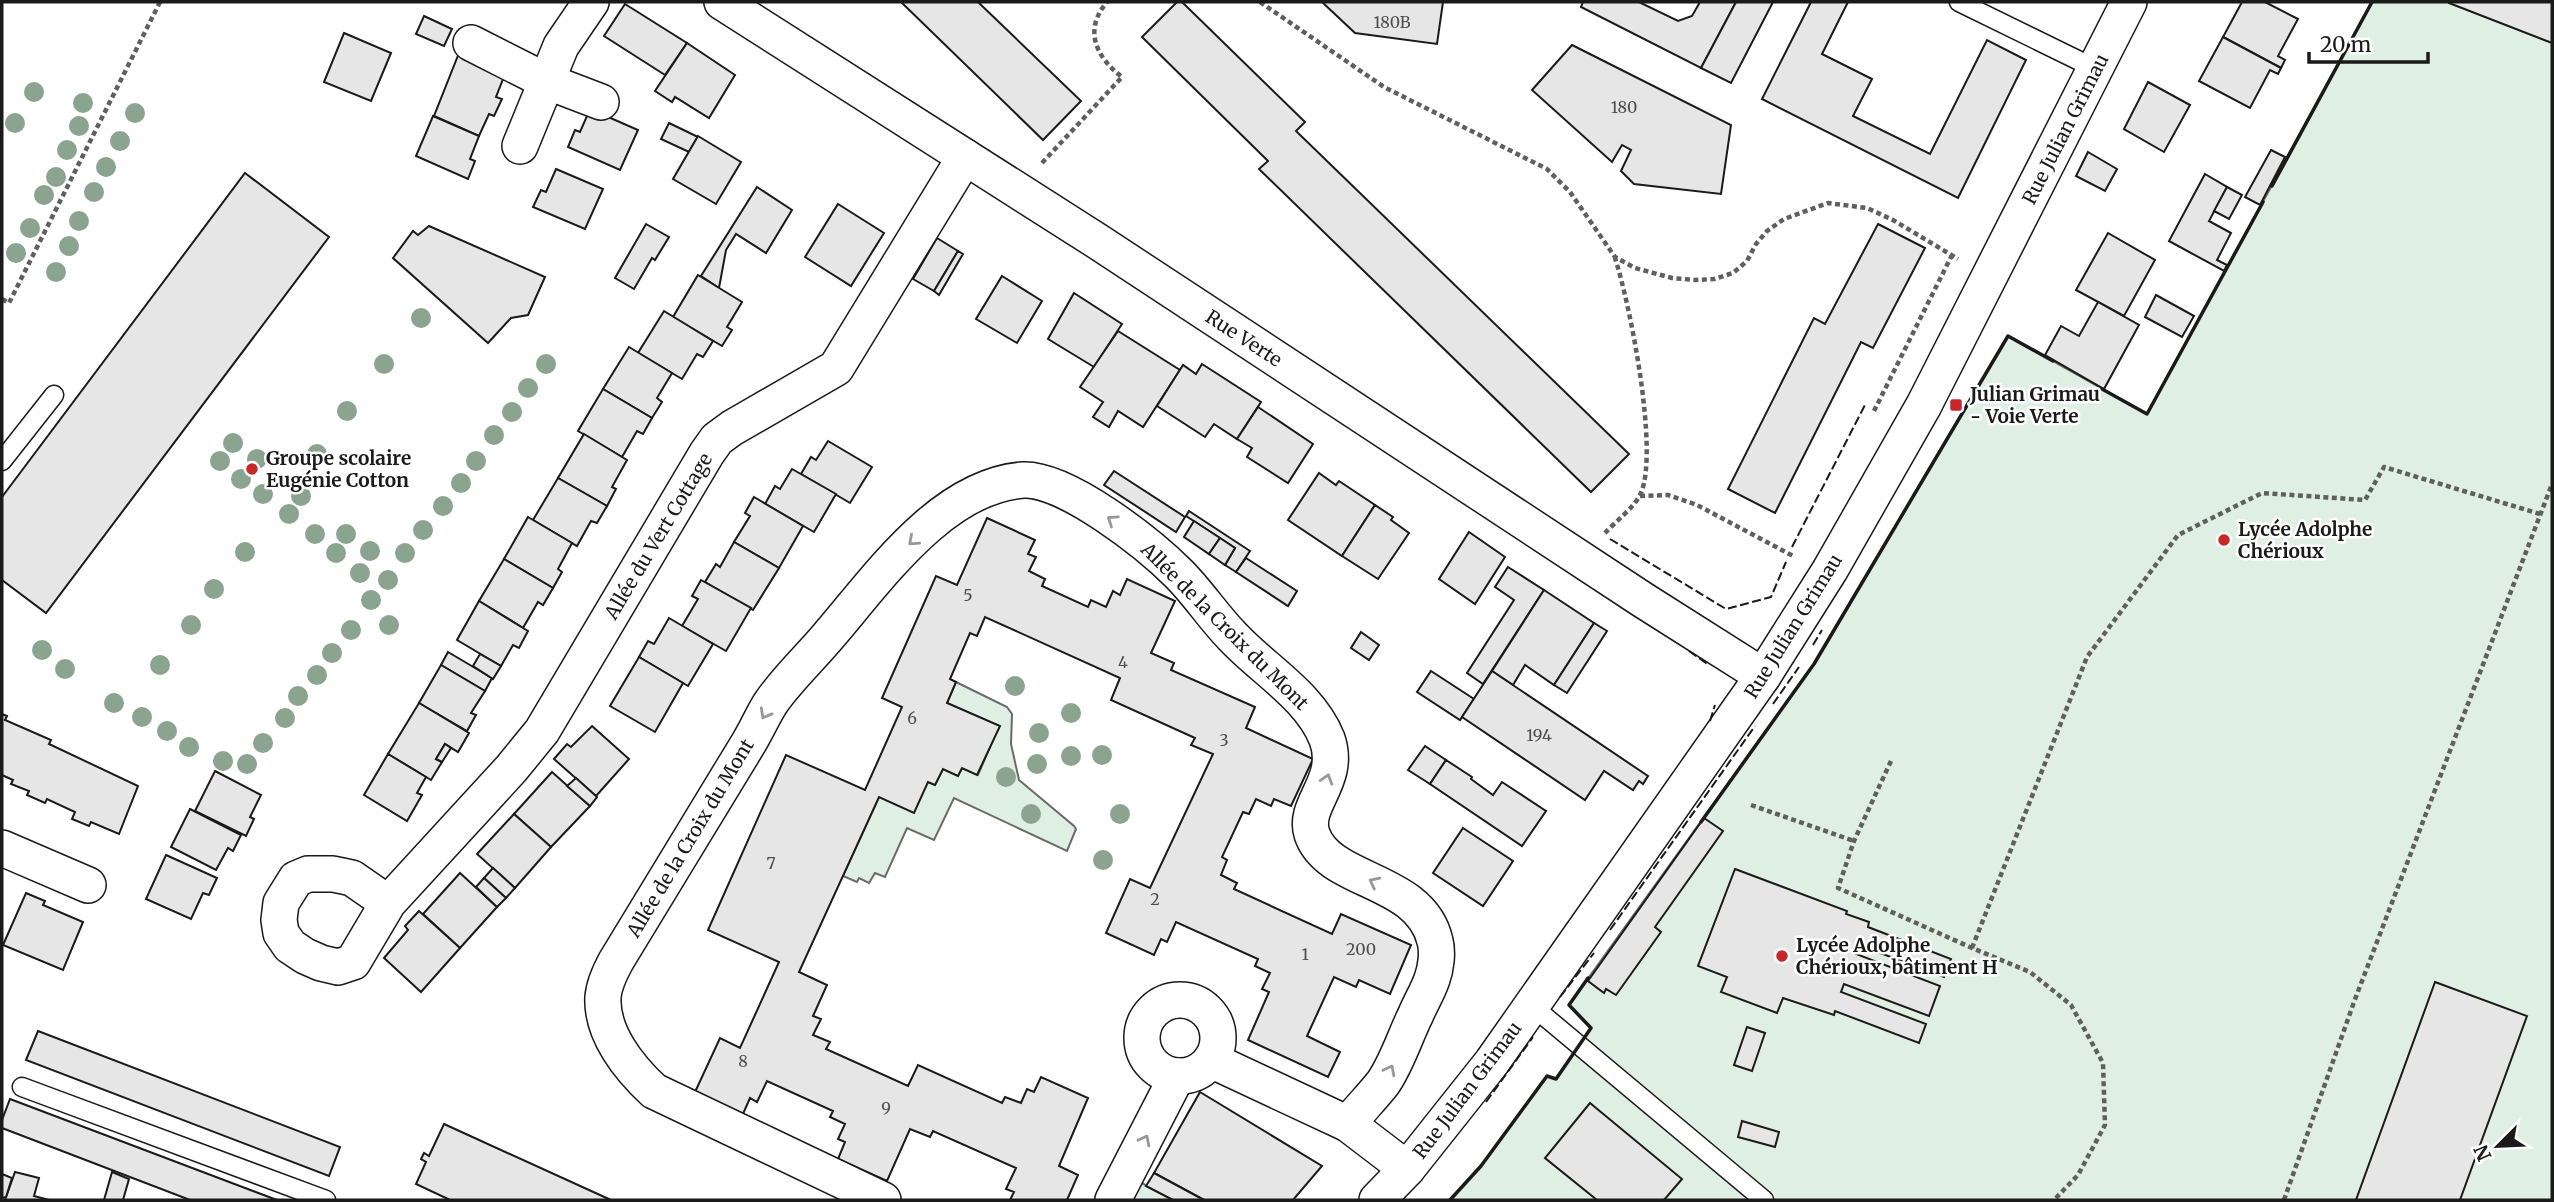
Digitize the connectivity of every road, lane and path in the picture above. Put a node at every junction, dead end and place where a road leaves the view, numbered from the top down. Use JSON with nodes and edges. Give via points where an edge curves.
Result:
{"nodes":[{"id":1,"x":160,"y":2,"type":"edge"},
{"id":2,"x":591,"y":2,"type":"edge"},
{"id":3,"x":722,"y":2,"type":"edge"},
{"id":4,"x":1107,"y":2,"type":"edge"},
{"id":5,"x":1259,"y":2,"type":"edge"},
{"id":6,"x":1959,"y":2,"type":"edge"},
{"id":7,"x":2129,"y":2,"type":"edge"},
{"id":8,"x":471,"y":43,"type":"dead end"},
{"id":9,"x":2096,"y":69,"type":"junction"},
{"id":10,"x":546,"y":81,"type":"junction"},
{"id":11,"x":601,"y":102,"type":"dead end"},
{"id":12,"x":520,"y":146,"type":"dead end"},
{"id":13,"x":965,"y":157,"type":"junction"},
{"id":14,"x":1024,"y":194,"type":"junction"},
{"id":15,"x":1615,"y":257,"type":"junction"},
{"id":16,"x":1989,"y":278,"type":"junction"},
{"id":17,"x":2,"y":299,"type":"edge"},
{"id":18,"x":54,"y":395,"type":"dead end"},
{"id":19,"x":2,"y":461,"type":"edge"},
{"id":20,"x":2552,"y":484,"type":"edge"},
{"id":21,"x":1640,"y":496,"type":"junction"},
{"id":22,"x":2540,"y":514,"type":"junction"},
{"id":23,"x":1603,"y":534,"type":"dead end"},
{"id":24,"x":1798,"y":559,"type":"dead end"},
{"id":25,"x":1763,"y":676,"type":"junction"},
{"id":26,"x":1891,"y":761,"type":"dead end"},
{"id":27,"x":1751,"y":804,"type":"dead end"},
{"id":28,"x":1854,"y":841,"type":"junction"},
{"id":29,"x":2,"y":848,"type":"edge"},
{"id":30,"x":88,"y":885,"type":"dead end"},
{"id":31,"x":388,"y":903,"type":"dead end"},
{"id":32,"x":1972,"y":948,"type":"junction"},
{"id":33,"x":1531,"y":1005,"type":"junction"},
{"id":34,"x":1211,"y":1060,"type":"junction"},
{"id":35,"x":1177,"y":1076,"type":"junction"},
{"id":36,"x":22,"y":1087,"type":"dead end"},
{"id":37,"x":1348,"y":1124,"type":"junction"},
{"id":38,"x":1408,"y":1169,"type":"junction"},
{"id":39,"x":326,"y":1200,"type":"edge"},
{"id":40,"x":883,"y":1200,"type":"edge"},
{"id":41,"x":1113,"y":1200,"type":"edge"},
{"id":42,"x":1377,"y":1200,"type":"edge"},
{"id":43,"x":1765,"y":1200,"type":"edge"},
{"id":44,"x":2054,"y":1200,"type":"edge"},
{"id":45,"x":2284,"y":1200,"type":"edge"}],
"edges":[{"from":1,"to":17,"type":"path","via":[[9,303]]},
{"from":2,"to":10,"type":"street","via":[[561,46]]},
{"from":3,"to":13,"type":"street","name":"Rue Verte"},
{"from":4,"to":14,"type":"path","via":[[1100,9],[1094,40],[1109,67],[1122,77],[1035,171]]},
{"from":5,"to":15,"type":"path","via":[[1384,87],[1547,169],[1570,192]]},
{"from":6,"to":9,"type":"lane"},
{"from":7,"to":9,"type":"street","name":"Rue Julian Grimau"},
{"from":8,"to":10,"type":"street"},
{"from":9,"to":16,"type":"street","name":"Rue Julian Grimau"},
{"from":10,"to":11,"type":"street"},
{"from":10,"to":12,"type":"street"},
{"from":13,"to":14,"type":"street","name":"Rue Verte"},
{"from":13,"to":31,"type":"street","name":"Allée du Vert Cottage","via":[[836,368],[717,439],[542,731]]},
{"from":14,"to":25,"type":"street","name":"Rue Verte"},
{"from":15,"to":16,"type":"path","via":[[1672,278],[1714,279],[1733,273],[1747,261],[1762,238],[1784,219],[1828,203],[1849,204],[1893,220]]},
{"from":15,"to":21,"type":"path","via":[[1635,342],[1645,425]]},
{"from":16,"to":25,"type":"street","name":"Rue Julian Grimau","via":[[1924,405]]},
{"from":18,"to":19,"type":"lane"},
{"from":20,"to":22,"type":"path"},
{"from":21,"to":23,"type":"path"},
{"from":21,"to":24,"type":"path","via":[[1668,495],[1697,505]]},
{"from":22,"to":32,"type":"path","via":[[2384,467],[2365,500],[2262,493],[2178,535],[2087,657]]},
{"from":22,"to":45,"type":"path","via":[[2354,1002]]},
{"from":25,"to":33,"type":"street","name":"Rue Julian Grimau"},
{"from":26,"to":28,"type":"path"},
{"from":27,"to":28,"type":"path"},
{"from":28,"to":32,"type":"path","via":[[1838,888]]},
{"from":29,"to":30,"type":"street"},
{"from":32,"to":44,"type":"path","via":[[2030,972],[2071,1005],[2103,1063],[2105,1125],[2078,1175]]},
{"from":33,"to":38,"type":"street","name":"Rue Julian Grimau"},
{"from":33,"to":43,"type":"lane"},
{"from":34,"to":35,"type":"street","via":[[1202,1069]]},
{"from":34,"to":35,"type":"street","via":[[1218,1035],[1208,1012],[1186,1000],[1163,1003],[1145,1021],[1142,1045],[1155,1066]]},
{"from":34,"to":37,"type":"street"},
{"from":41,"to":35,"type":"street","one_way":true},
{"from":36,"to":39,"type":"lane"},
{"from":37,"to":38,"type":"street"},
{"from":37,"to":40,"type":"street","name":"Allée de la Croix du Mont","one_way":true,"via":[[1384,1081],[1432,980],[1436,943],[1429,925],[1406,899],[1342,866],[1315,842],[1309,822],[1329,774],[1331,756],[1326,737],[1298,698],[1145,543],[1073,496],[1038,481],[1023,480],[976,492],[944,513],[900,554],[779,692],[605,984],[603,1007],[615,1042],[654,1091]]},
{"from":38,"to":42,"type":"street","name":"Rue Julian Grimau"}]}
